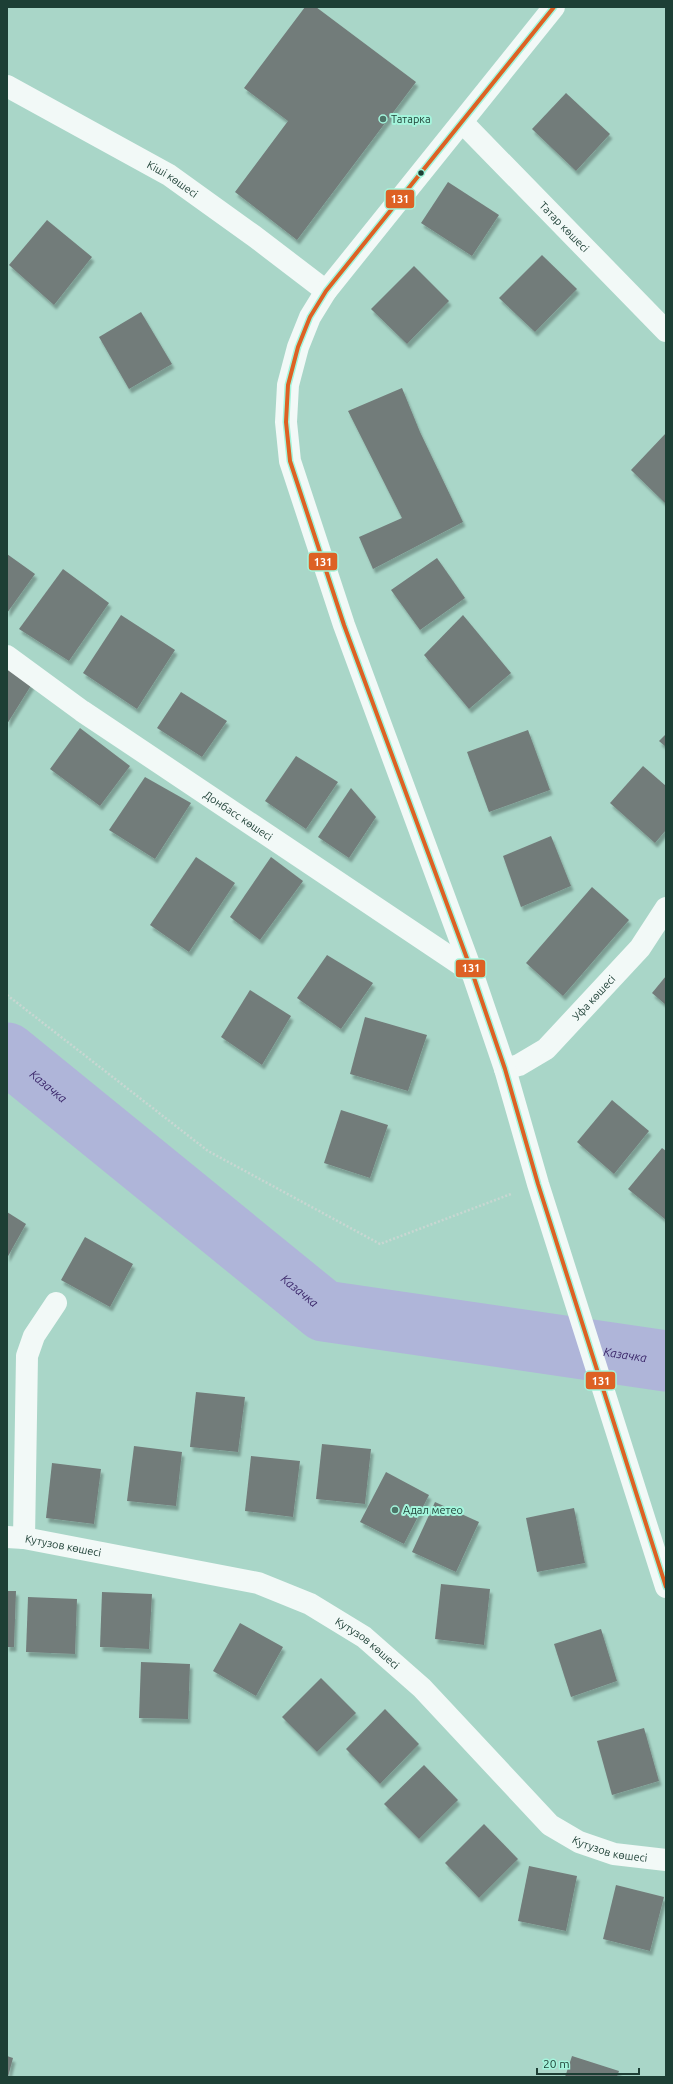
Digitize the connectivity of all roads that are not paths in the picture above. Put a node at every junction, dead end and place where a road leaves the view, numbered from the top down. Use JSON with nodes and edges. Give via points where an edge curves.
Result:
{"nodes":[{"id":1,"x":554,"y":7,"type":"edge"},
{"id":2,"x":7,"y":86,"type":"edge"},
{"id":3,"x":463,"y":123,"type":"junction"},
{"id":4,"x":326,"y":291,"type":"junction"},
{"id":5,"x":666,"y":331,"type":"edge"},
{"id":6,"x":7,"y":656,"type":"edge"},
{"id":7,"x":666,"y":908,"type":"edge"},
{"id":8,"x":472,"y":972,"type":"junction"},
{"id":9,"x":506,"y":1069,"type":"junction"},
{"id":10,"x":56,"y":1303,"type":"dead end"},
{"id":11,"x":16,"y":1538,"type":"edge"},
{"id":12,"x":666,"y":1587,"type":"edge"},
{"id":13,"x":666,"y":1860,"type":"edge"}],
"edges":[{"from":1,"to":3,"type":"street"},
{"from":2,"to":4,"type":"street","name":"Кіші көшесі","via":[[169,175]]},
{"from":3,"to":4,"type":"street"},
{"from":3,"to":5,"type":"street","name":"Татар көшесі"},
{"from":4,"to":8,"type":"street","via":[[310,317],[301,339],[288,385],[286,422],[290,461],[344,625]]},
{"from":6,"to":8,"type":"street","name":"Донбасс көшесі","via":[[82,711]]},
{"from":7,"to":9,"type":"street","name":"Уфа көшесі","via":[[640,948],[546,1049]]},
{"from":8,"to":9,"type":"street"},
{"from":9,"to":12,"type":"street","via":[[549,1220]]},
{"from":10,"to":11,"type":"street","via":[[34,1336],[27,1356]]},
{"from":11,"to":13,"type":"street","name":"Кутузов көшесі","via":[[258,1583],[310,1604],[364,1637],[422,1688],[550,1825],[579,1842],[614,1854]]}]}
